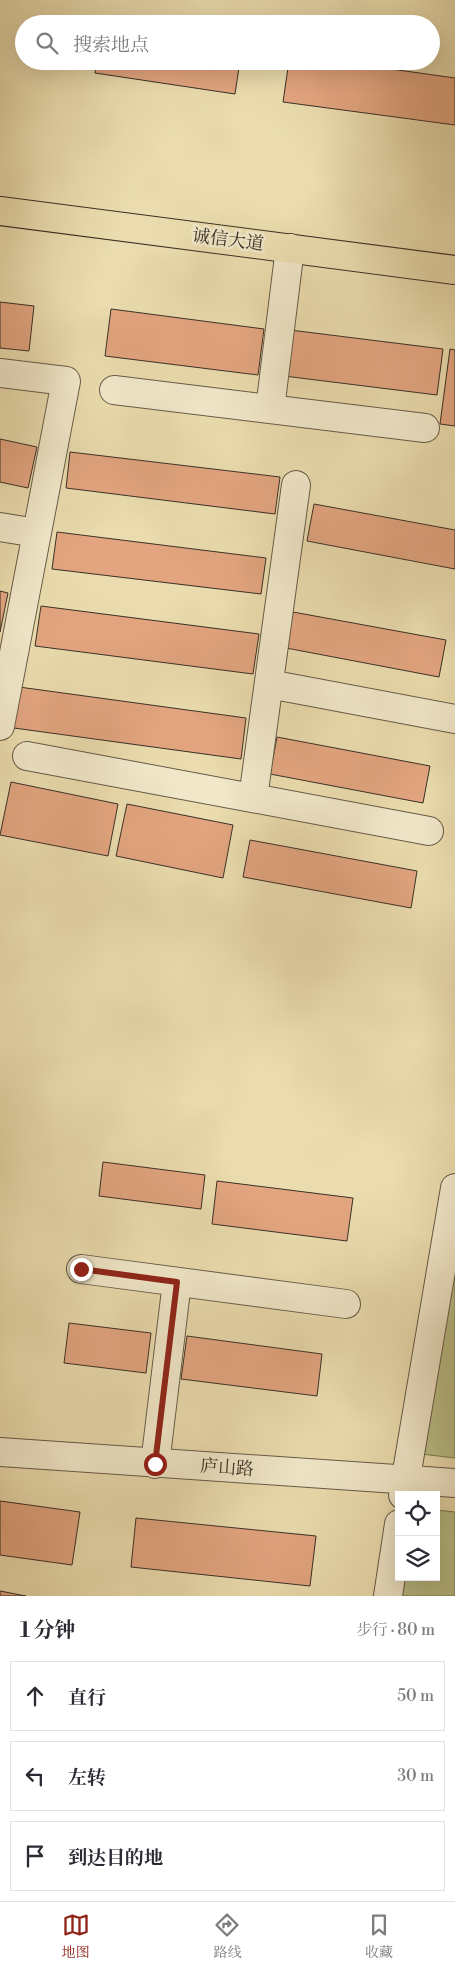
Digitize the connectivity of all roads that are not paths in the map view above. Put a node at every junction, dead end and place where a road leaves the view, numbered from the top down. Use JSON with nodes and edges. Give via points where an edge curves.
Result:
{"nodes":[{"id":1,"x":0,"y":210,"type":"edge"},
{"id":2,"x":290,"y":248,"type":"junction"},
{"id":3,"x":455,"y":270,"type":"edge"},
{"id":4,"x":0,"y":372,"type":"edge"},
{"id":5,"x":114,"y":390,"type":"dead end"},
{"id":6,"x":270,"y":409,"type":"junction"},
{"id":7,"x":425,"y":428,"type":"dead end"},
{"id":8,"x":296,"y":485,"type":"dead end"},
{"id":9,"x":0,"y":527,"type":"edge"},
{"id":10,"x":37,"y":534,"type":"junction"},
{"id":11,"x":4,"y":683,"type":"edge"},
{"id":12,"x":269,"y":684,"type":"junction"},
{"id":13,"x":455,"y":719,"type":"edge"},
{"id":14,"x":0,"y":726,"type":"edge"},
{"id":15,"x":27,"y":756,"type":"dead end"},
{"id":16,"x":253,"y":798,"type":"junction"},
{"id":17,"x":429,"y":830,"type":"dead end"},
{"id":18,"x":455,"y":1188,"type":"edge"},
{"id":19,"x":81,"y":1269,"type":"dead end"},
{"id":20,"x":177,"y":1282,"type":"junction"},
{"id":21,"x":346,"y":1304,"type":"dead end"},
{"id":22,"x":0,"y":1452,"type":"edge"},
{"id":23,"x":155,"y":1464,"type":"junction"},
{"id":24,"x":455,"y":1483,"type":"edge"},
{"id":25,"x":404,"y":1487,"type":"edge"},
{"id":26,"x":397,"y":1536,"type":"edge"},
{"id":27,"x":388,"y":1596,"type":"edge"}],
"edges":[{"from":1,"to":2,"type":"main road","name":"诚信大道"},
{"from":2,"to":3,"type":"main road","name":"诚信大道"},
{"from":2,"to":6,"type":"street"},
{"from":4,"to":10,"type":"street","via":[[66,381]]},
{"from":5,"to":6,"type":"street"},
{"from":6,"to":7,"type":"street"},
{"from":8,"to":12,"type":"street"},
{"from":9,"to":10,"type":"street"},
{"from":10,"to":11,"type":"street"},
{"from":11,"to":14,"type":"street"},
{"from":12,"to":13,"type":"street"},
{"from":12,"to":16,"type":"street"},
{"from":15,"to":16,"type":"street"},
{"from":16,"to":17,"type":"street"},
{"from":18,"to":25,"type":"street"},
{"from":19,"to":20,"type":"street"},
{"from":20,"to":21,"type":"street"},
{"from":20,"to":23,"type":"street"},
{"from":22,"to":23,"type":"street","name":"庐山路"},
{"from":23,"to":25,"type":"street","name":"庐山路"},
{"from":24,"to":25,"type":"street","name":"庐山路"},
{"from":26,"to":27,"type":"street"}]}
